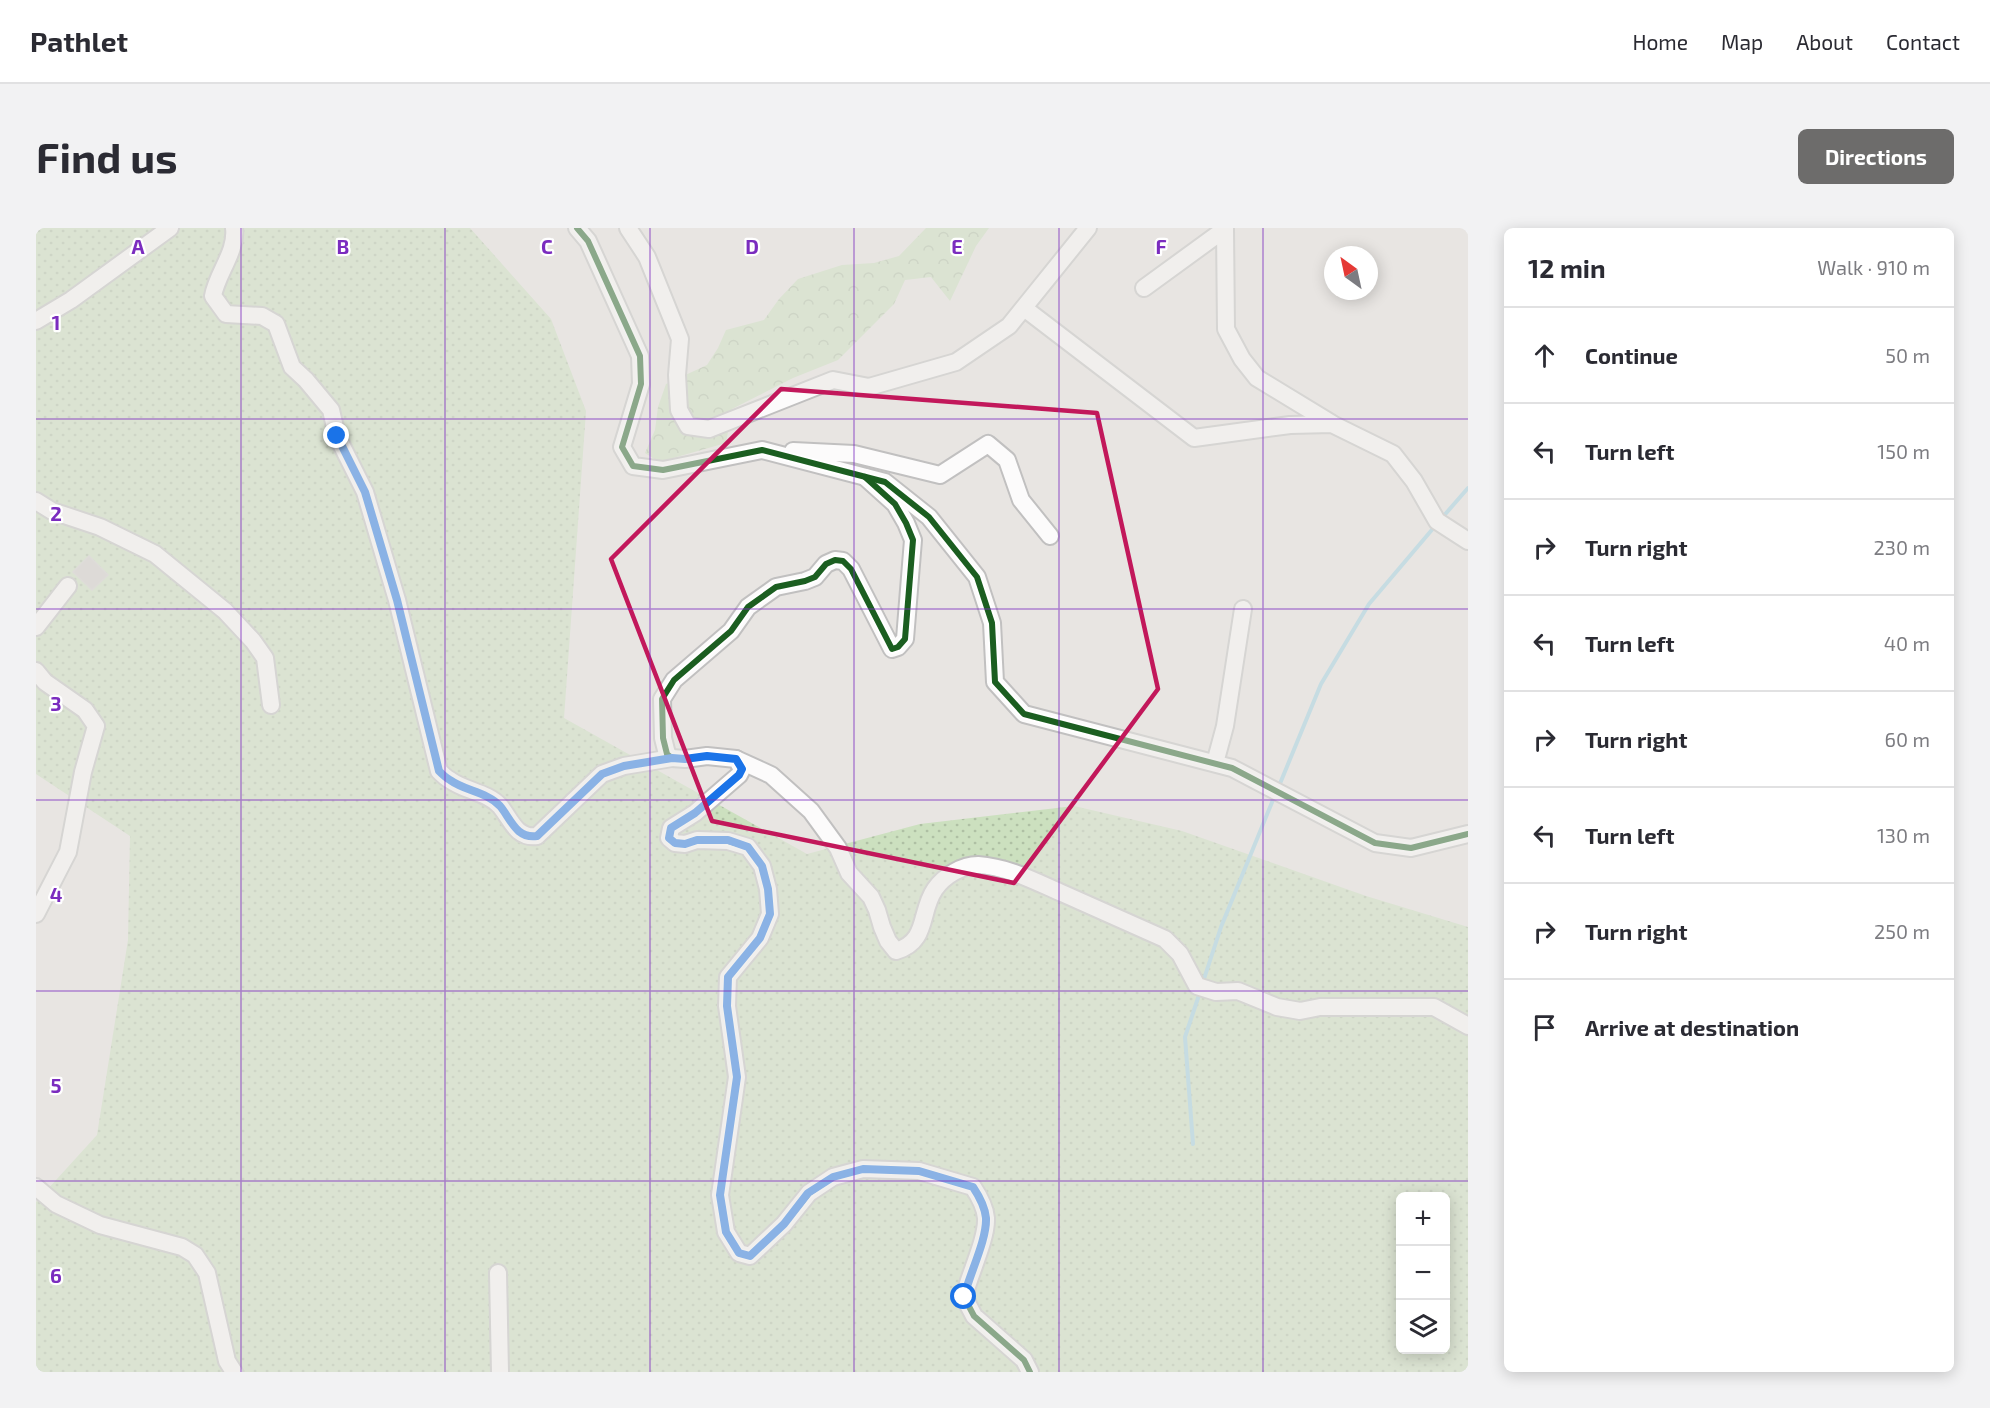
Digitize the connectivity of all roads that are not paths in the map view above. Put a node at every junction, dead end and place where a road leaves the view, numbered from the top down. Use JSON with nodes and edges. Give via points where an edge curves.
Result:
{"nodes":[{"id":1,"x":170,"y":228,"type":"edge"},
{"id":2,"x":234,"y":228,"type":"edge"},
{"id":3,"x":577,"y":228,"type":"edge"},
{"id":4,"x":628,"y":228,"type":"edge"},
{"id":5,"x":1088,"y":228,"type":"edge"},
{"id":6,"x":1226,"y":228,"type":"edge"},
{"id":7,"x":1144,"y":288,"type":"dead end"},
{"id":8,"x":1024,"y":308,"type":"junction"},
{"id":9,"x":36,"y":321,"type":"edge"},
{"id":10,"x":1332,"y":424,"type":"junction"},
{"id":11,"x":762,"y":450,"type":"junction"},
{"id":12,"x":865,"y":477,"type":"junction"},
{"id":13,"x":36,"y":501,"type":"edge"},
{"id":14,"x":1050,"y":536,"type":"dead end"},
{"id":15,"x":1468,"y":541,"type":"edge"},
{"id":16,"x":69,"y":586,"type":"dead end"},
{"id":17,"x":1244,"y":609,"type":"dead end"},
{"id":18,"x":36,"y":627,"type":"edge"},
{"id":19,"x":36,"y":671,"type":"edge"},
{"id":20,"x":271,"y":705,"type":"dead end"},
{"id":21,"x":672,"y":758,"type":"junction"},
{"id":22,"x":736,"y":759,"type":"junction"},
{"id":23,"x":1215,"y":763,"type":"junction"},
{"id":24,"x":1468,"y":834,"type":"edge"},
{"id":25,"x":36,"y":914,"type":"edge"},
{"id":26,"x":1468,"y":1026,"type":"edge"},
{"id":27,"x":36,"y":1187,"type":"edge"},
{"id":28,"x":498,"y":1274,"type":"dead end"},
{"id":29,"x":234,"y":1372,"type":"edge"},
{"id":30,"x":500,"y":1372,"type":"edge"},
{"id":31,"x":1030,"y":1372,"type":"edge"}],
"edges":[{"from":1,"to":9,"type":"street"},
{"from":2,"to":21,"type":"street","via":[[235,235],[213,296],[226,314],[262,316],[276,324],[292,367],[331,410],[337,436],[365,492],[397,600],[439,771],[450,781],[499,805],[518,831],[529,837],[537,836],[602,774]]},
{"from":3,"to":11,"type":"street","via":[[588,241],[640,356],[641,384],[622,447],[633,465],[663,471]]},
{"from":4,"to":8,"type":"street","via":[[647,257],[681,339],[679,410],[688,426],[709,429],[833,380],[869,387],[956,363],[1009,326]]},
{"from":5,"to":8,"type":"street"},
{"from":6,"to":7,"type":"street"},
{"from":6,"to":10,"type":"street","via":[[1226,329],[1242,359],[1257,378]]},
{"from":8,"to":10,"type":"street","via":[[1194,438],[1290,425]]},
{"from":10,"to":15,"type":"street","via":[[1393,454],[1414,480],[1437,521]]},
{"from":11,"to":12,"type":"street"},
{"from":11,"to":14,"type":"street","via":[[854,454],[940,476],[988,444],[1007,460],[1021,500]]},
{"from":12,"to":21,"type":"street","via":[[895,504],[913,540],[905,639],[892,649],[851,569],[843,561],[826,564],[805,581],[776,587],[748,608],[731,631],[674,680],[662,699],[663,738]]},
{"from":12,"to":23,"type":"street","via":[[885,482],[929,517],[977,577],[992,622],[995,682],[1024,714]]},
{"from":13,"to":20,"type":"street","via":[[155,554],[225,611],[265,658]]},
{"from":16,"to":18,"type":"street"},
{"from":17,"to":23,"type":"street","via":[[1226,726]]},
{"from":19,"to":25,"type":"street","via":[[85,711],[96,726],[68,852]]},
{"from":21,"to":22,"type":"street"},
{"from":22,"to":26,"type":"street","via":[[771,775],[811,811],[838,848],[849,873],[871,897],[896,951],[908,947],[920,934],[930,896],[939,883],[958,869],[975,865],[1006,869],[1165,939],[1180,954],[1197,986],[1216,992],[1238,991],[1277,1007],[1300,1011],[1320,1007],[1434,1007]]},
{"from":22,"to":31,"type":"street","via":[[742,769],[739,775],[671,828],[669,838],[685,844],[728,840],[748,847],[762,866],[768,889],[770,914],[760,938],[728,977],[727,1006],[737,1077],[720,1195],[726,1232],[739,1253],[750,1256],[784,1224],[808,1193],[833,1177],[863,1169],[919,1171],[973,1187],[986,1218],[964,1297],[974,1316],[1024,1360]]},
{"from":23,"to":24,"type":"street","via":[[1232,768],[1375,843],[1411,848]]},
{"from":27,"to":29,"type":"street","via":[[56,1204],[100,1225],[182,1247],[195,1255],[207,1273],[227,1361]]},
{"from":28,"to":30,"type":"street"}]}
